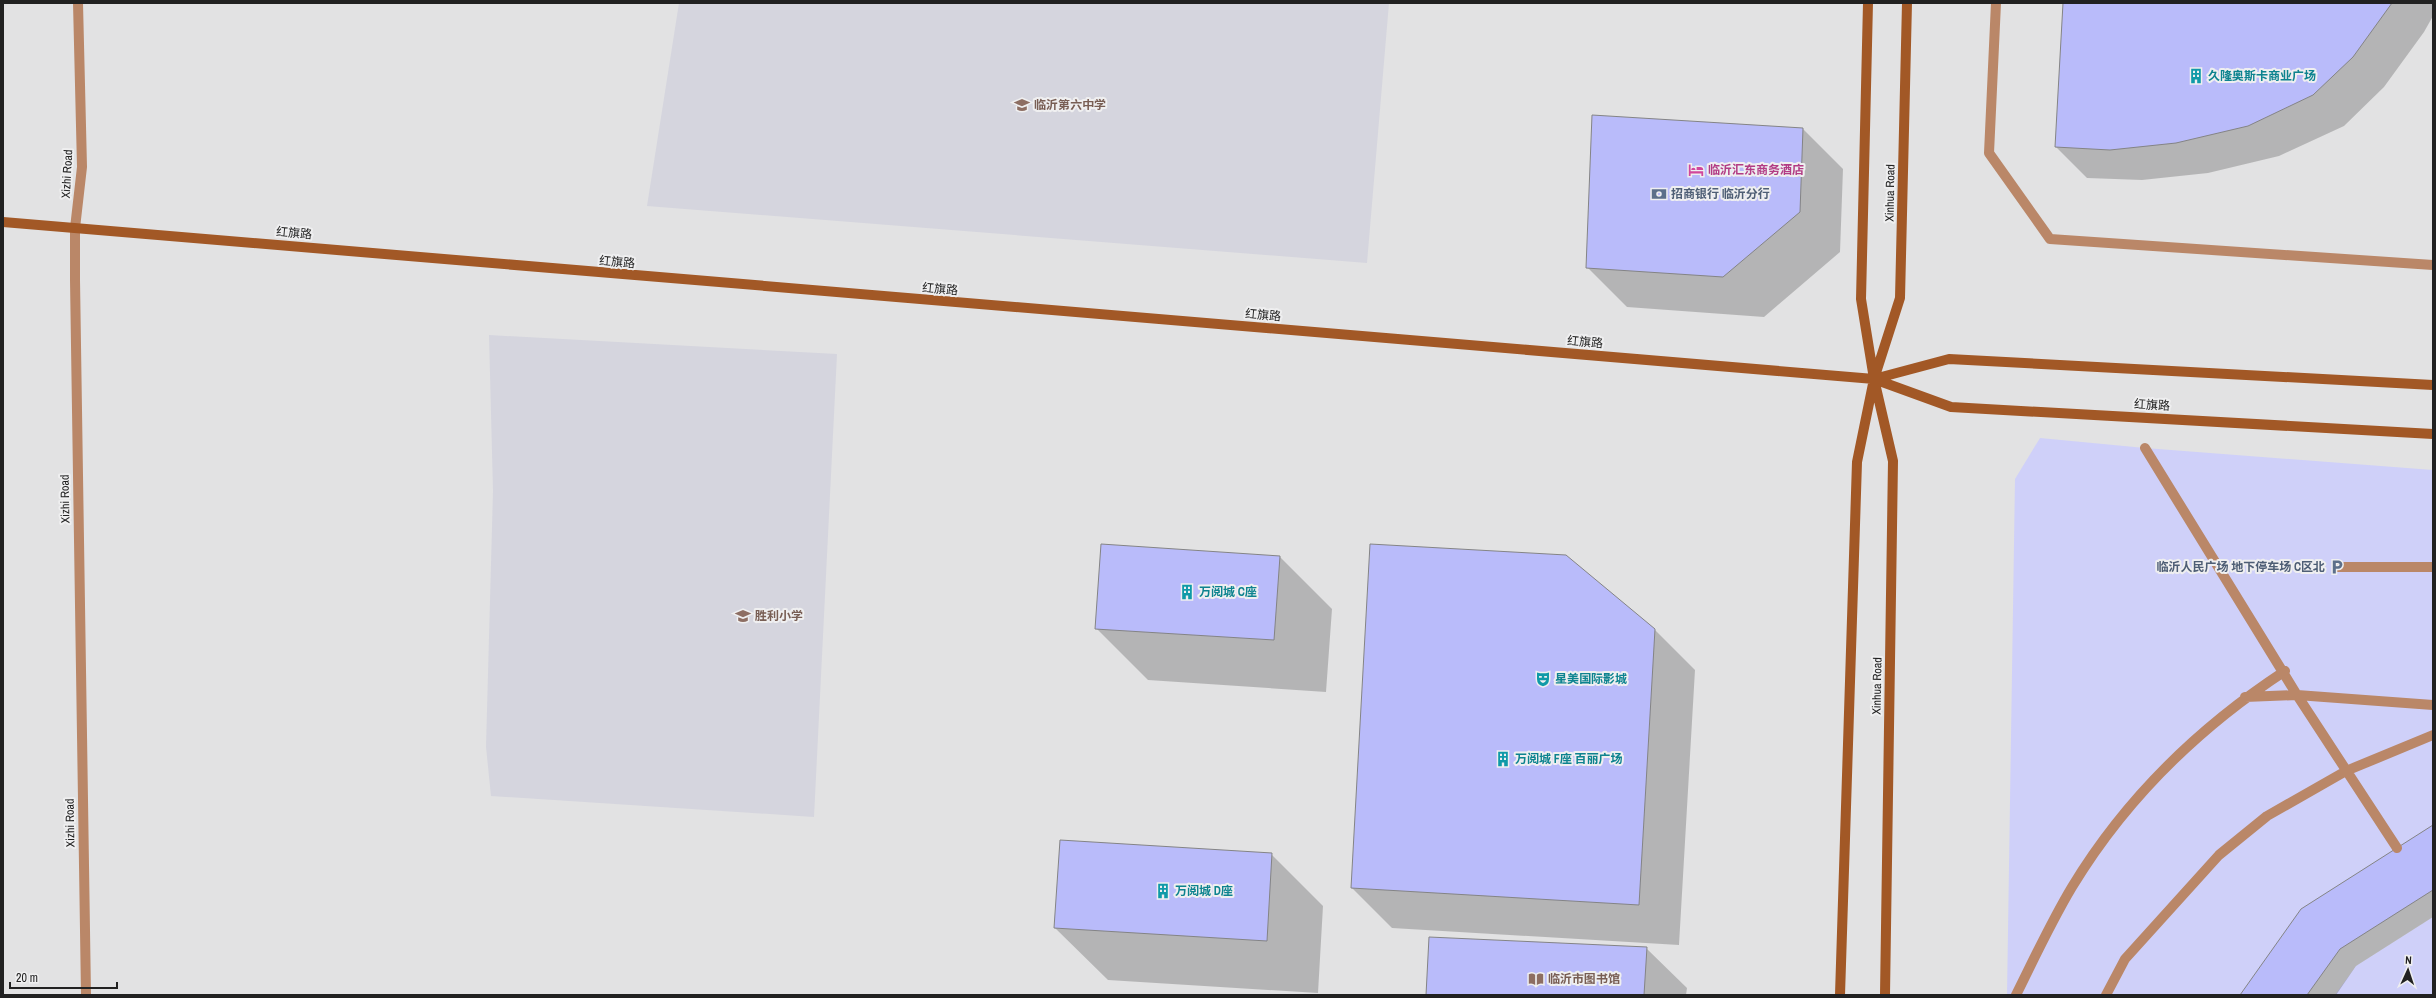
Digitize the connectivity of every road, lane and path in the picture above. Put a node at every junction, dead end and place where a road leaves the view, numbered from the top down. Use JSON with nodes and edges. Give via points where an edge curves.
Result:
{"nodes":[{"id":1,"x":78,"y":3,"type":"edge"},
{"id":2,"x":1868,"y":3,"type":"edge"},
{"id":3,"x":1907,"y":3,"type":"edge"},
{"id":4,"x":1996,"y":3,"type":"edge"},
{"id":5,"x":3,"y":222,"type":"edge"},
{"id":6,"x":75,"y":228,"type":"junction"},
{"id":7,"x":2433,"y":265,"type":"edge"},
{"id":8,"x":1874,"y":379,"type":"junction"},
{"id":9,"x":2433,"y":385,"type":"edge"},
{"id":10,"x":2433,"y":434,"type":"edge"},
{"id":11,"x":2144,"y":448,"type":"dead end"},
{"id":12,"x":2336,"y":567,"type":"dead end"},
{"id":13,"x":2433,"y":567,"type":"edge"},
{"id":14,"x":2285,"y":671,"type":"junction"},
{"id":15,"x":2298,"y":695,"type":"junction"},
{"id":16,"x":2245,"y":697,"type":"junction"},
{"id":17,"x":2433,"y":705,"type":"edge"},
{"id":18,"x":2433,"y":735,"type":"edge"},
{"id":19,"x":2346,"y":771,"type":"junction"},
{"id":20,"x":2397,"y":848,"type":"dead end"},
{"id":21,"x":86,"y":995,"type":"edge"},
{"id":22,"x":1840,"y":995,"type":"edge"},
{"id":23,"x":1885,"y":995,"type":"edge"},
{"id":24,"x":2016,"y":995,"type":"edge"},
{"id":25,"x":2106,"y":995,"type":"edge"}],
"edges":[{"from":1,"to":6,"type":"street","name":"Xizhi Road","via":[[82,167]]},
{"from":2,"to":8,"type":"street","name":"Xinhua Road","via":[[1861,299]]},
{"from":3,"to":8,"type":"street","name":"Xinhua Road","via":[[1900,298]]},
{"from":4,"to":7,"type":"street","via":[[1989,153],[2050,239]]},
{"from":5,"to":6,"type":"street","name":"红旗路"},
{"from":6,"to":8,"type":"street","name":"红旗路"},
{"from":6,"to":21,"type":"street","name":"Xizhi Road"},
{"from":8,"to":9,"type":"street","name":"红旗路","via":[[1949,359]]},
{"from":8,"to":10,"type":"street","name":"红旗路","via":[[1951,407]]},
{"from":8,"to":22,"type":"street","name":"Xinhua Road","via":[[1857,462]]},
{"from":8,"to":23,"type":"street","name":"Xinhua Road","via":[[1893,461]]},
{"from":11,"to":14,"type":"street"},
{"from":12,"to":13,"type":"street"},
{"from":14,"to":15,"type":"street"},
{"from":14,"to":16,"type":"street"},
{"from":15,"to":16,"type":"street"},
{"from":15,"to":17,"type":"street"},
{"from":15,"to":19,"type":"street"},
{"from":16,"to":24,"type":"street","via":[[2190,742],[2120,817],[2071,888]]},
{"from":18,"to":19,"type":"street"},
{"from":19,"to":20,"type":"street"},
{"from":19,"to":25,"type":"street","via":[[2267,816],[2219,855],[2125,960]]}]}
